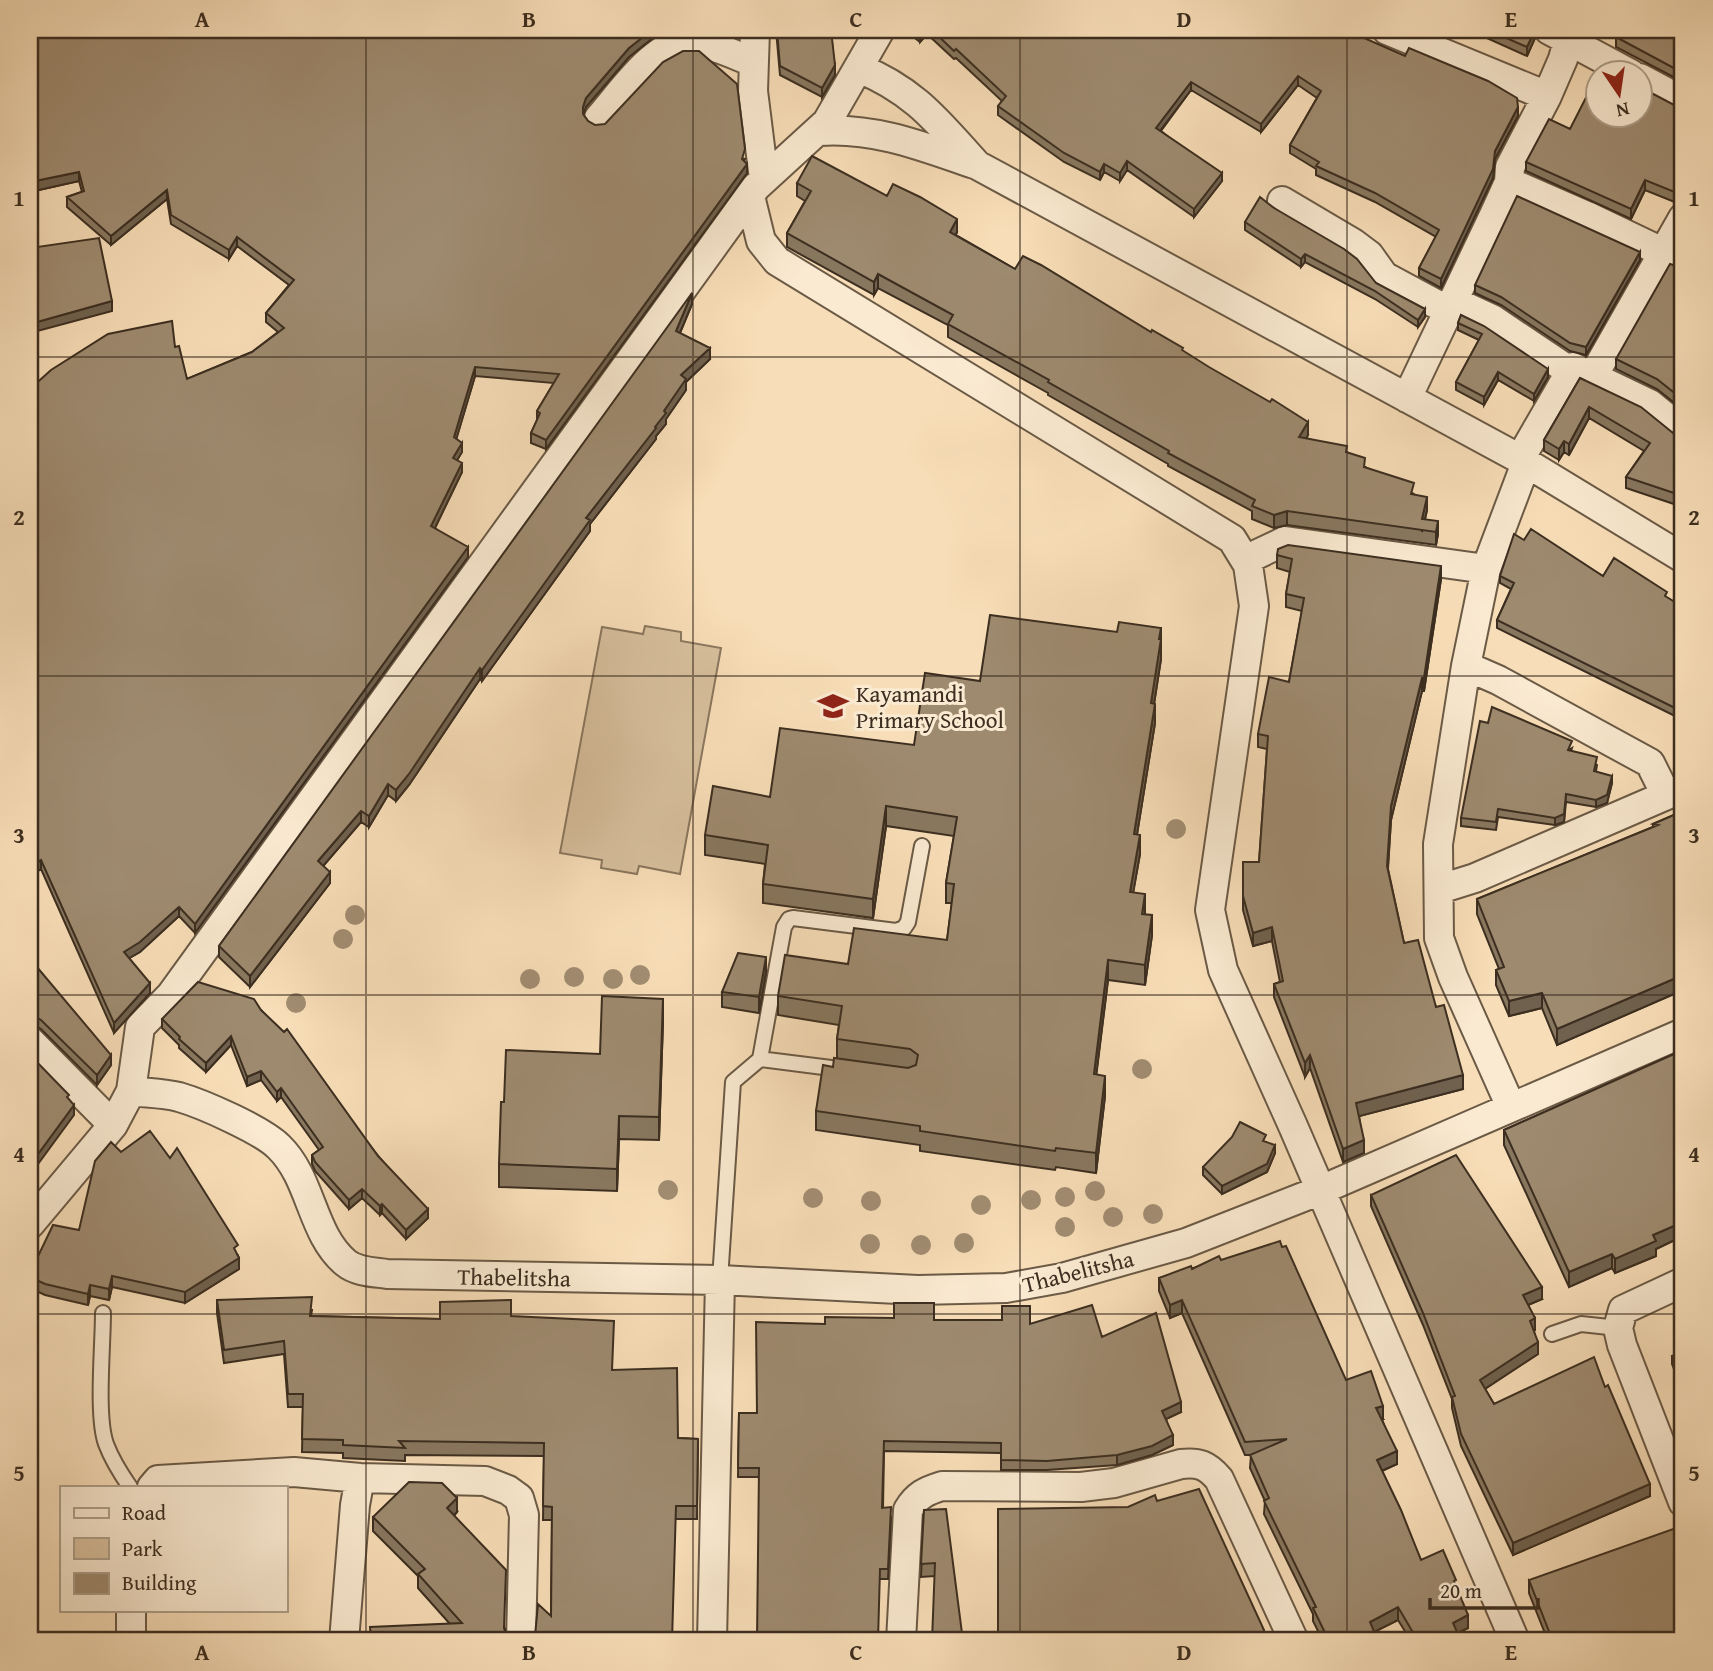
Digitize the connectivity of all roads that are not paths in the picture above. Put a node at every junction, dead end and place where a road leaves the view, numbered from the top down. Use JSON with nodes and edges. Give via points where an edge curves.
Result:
{"nodes":[{"id":1,"x":755,"y":30,"type":"edge"},
{"id":2,"x":880,"y":30,"type":"edge"},
{"id":3,"x":1387,"y":30,"type":"edge"},
{"id":4,"x":1562,"y":33,"type":"edge"},
{"id":5,"x":1607,"y":60,"type":"edge"},
{"id":6,"x":753,"y":62,"type":"junction"},
{"id":7,"x":858,"y":68,"type":"junction"},
{"id":8,"x":1654,"y":85,"type":"edge"},
{"id":9,"x":1546,"y":96,"type":"junction"},
{"id":10,"x":1683,"y":101,"type":"edge"},
{"id":11,"x":599,"y":118,"type":"dead end"},
{"id":12,"x":819,"y":131,"type":"junction"},
{"id":13,"x":977,"y":165,"type":"junction"},
{"id":14,"x":1509,"y":182,"type":"junction"},
{"id":15,"x":757,"y":188,"type":"junction"},
{"id":16,"x":1282,"y":201,"type":"dead end"},
{"id":17,"x":1683,"y":218,"type":"edge"},
{"id":18,"x":1674,"y":257,"type":"edge"},
{"id":19,"x":1451,"y":306,"type":"junction"},
{"id":20,"x":1582,"y":374,"type":"junction"},
{"id":21,"x":1407,"y":398,"type":"junction"},
{"id":22,"x":1683,"y":431,"type":"edge"},
{"id":23,"x":1523,"y":461,"type":"junction"},
{"id":24,"x":1683,"y":558,"type":"edge"},
{"id":25,"x":1245,"y":560,"type":"junction"},
{"id":26,"x":1486,"y":569,"type":"junction"},
{"id":27,"x":1466,"y":666,"type":"junction"},
{"id":28,"x":1675,"y":792,"type":"edge"},
{"id":29,"x":922,"y":846,"type":"dead end"},
{"id":30,"x":1440,"y":889,"type":"junction"},
{"id":31,"x":1683,"y":1033,"type":"edge"},
{"id":32,"x":30,"y":1041,"type":"edge"},
{"id":33,"x":760,"y":1059,"type":"junction"},
{"id":34,"x":855,"y":1071,"type":"edge"},
{"id":35,"x":131,"y":1091,"type":"junction"},
{"id":36,"x":1511,"y":1107,"type":"junction"},
{"id":37,"x":113,"y":1125,"type":"junction"},
{"id":38,"x":1321,"y":1191,"type":"junction"},
{"id":39,"x":30,"y":1224,"type":"edge"},
{"id":40,"x":720,"y":1280,"type":"junction"},
{"id":41,"x":1683,"y":1282,"type":"edge"},
{"id":42,"x":103,"y":1313,"type":"dead end"},
{"id":43,"x":1618,"y":1328,"type":"junction"},
{"id":44,"x":1552,"y":1334,"type":"dead end"},
{"id":45,"x":360,"y":1478,"type":"junction"},
{"id":46,"x":129,"y":1486,"type":"edge"},
{"id":47,"x":153,"y":1486,"type":"edge"},
{"id":48,"x":1683,"y":1502,"type":"edge"},
{"id":49,"x":131,"y":1612,"type":"edge"},
{"id":50,"x":131,"y":1641,"type":"edge"},
{"id":51,"x":344,"y":1641,"type":"edge"},
{"id":52,"x":521,"y":1641,"type":"edge"},
{"id":53,"x":712,"y":1641,"type":"edge"},
{"id":54,"x":901,"y":1641,"type":"edge"},
{"id":55,"x":1294,"y":1641,"type":"edge"},
{"id":56,"x":1516,"y":1641,"type":"edge"}],
"edges":[{"from":1,"to":6,"type":"street"},
{"from":2,"to":7,"type":"street"},
{"from":3,"to":9,"type":"street"},
{"from":4,"to":5,"type":"street"},
{"from":4,"to":9,"type":"street","via":[[1563,59]]},
{"from":6,"to":11,"type":"street","via":[[707,45],[676,43],[656,54]]},
{"from":6,"to":15,"type":"street"},
{"from":7,"to":12,"type":"street"},
{"from":7,"to":13,"type":"street","via":[[884,78],[919,102]]},
{"from":8,"to":10,"type":"street"},
{"from":9,"to":14,"type":"street","via":[[1510,167]]},
{"from":12,"to":13,"type":"street","via":[[880,134]]},
{"from":12,"to":15,"type":"street"},
{"from":13,"to":21,"type":"street"},
{"from":14,"to":18,"type":"street"},
{"from":14,"to":19,"type":"street"},
{"from":15,"to":25,"type":"street","via":[[761,241],[777,261],[1232,539]]},
{"from":15,"to":35,"type":"street","via":[[179,984],[140,1027]]},
{"from":16,"to":19,"type":"street","via":[[1353,243],[1384,276]]},
{"from":17,"to":18,"type":"street"},
{"from":18,"to":20,"type":"street"},
{"from":19,"to":20,"type":"street","via":[[1492,319]]},
{"from":19,"to":21,"type":"street"},
{"from":20,"to":22,"type":"street","via":[[1650,404]]},
{"from":20,"to":23,"type":"street"},
{"from":21,"to":23,"type":"street"},
{"from":23,"to":24,"type":"street"},
{"from":23,"to":26,"type":"street"},
{"from":25,"to":26,"type":"street","via":[[1284,541]]},
{"from":25,"to":38,"type":"street","via":[[1254,606],[1210,910],[1223,970]]},
{"from":26,"to":27,"type":"street"},
{"from":27,"to":28,"type":"street","via":[[1650,764]]},
{"from":27,"to":30,"type":"street","via":[[1438,844]]},
{"from":28,"to":30,"type":"street"},
{"from":29,"to":33,"type":"lane","via":[[904,928],[896,931],[789,919]]},
{"from":30,"to":36,"type":"street","via":[[1439,938]]},
{"from":31,"to":36,"type":"street","name":"Thabelitsha"},
{"from":32,"to":37,"type":"street"},
{"from":33,"to":34,"type":"lane"},
{"from":33,"to":40,"type":"lane","via":[[733,1082]]},
{"from":35,"to":37,"type":"street"},
{"from":35,"to":40,"type":"street","name":"Thabelitsha","via":[[178,1097],[245,1125],[281,1148],[300,1174],[331,1246],[347,1264],[363,1271]]},
{"from":36,"to":38,"type":"street","name":"Thabelitsha"},
{"from":37,"to":39,"type":"street"},
{"from":38,"to":40,"type":"street","name":"Thabelitsha","via":[[1185,1242],[1062,1279],[1006,1287],[918,1290]]},
{"from":38,"to":56,"type":"street"},
{"from":40,"to":53,"type":"street"},
{"from":41,"to":43,"type":"street","via":[[1623,1310]]},
{"from":42,"to":46,"type":"lane","via":[[105,1442]]},
{"from":43,"to":44,"type":"lane","via":[[1581,1324]]},
{"from":43,"to":48,"type":"street"},
{"from":45,"to":47,"type":"street","via":[[294,1472],[158,1480]]},
{"from":45,"to":51,"type":"street"},
{"from":45,"to":52,"type":"street","via":[[485,1481],[519,1498],[524,1515]]},
{"from":49,"to":50,"type":"street"},
{"from":54,"to":55,"type":"street","via":[[908,1510],[925,1491],[942,1486],[1081,1487],[1192,1463],[1205,1465],[1219,1479]]}]}
